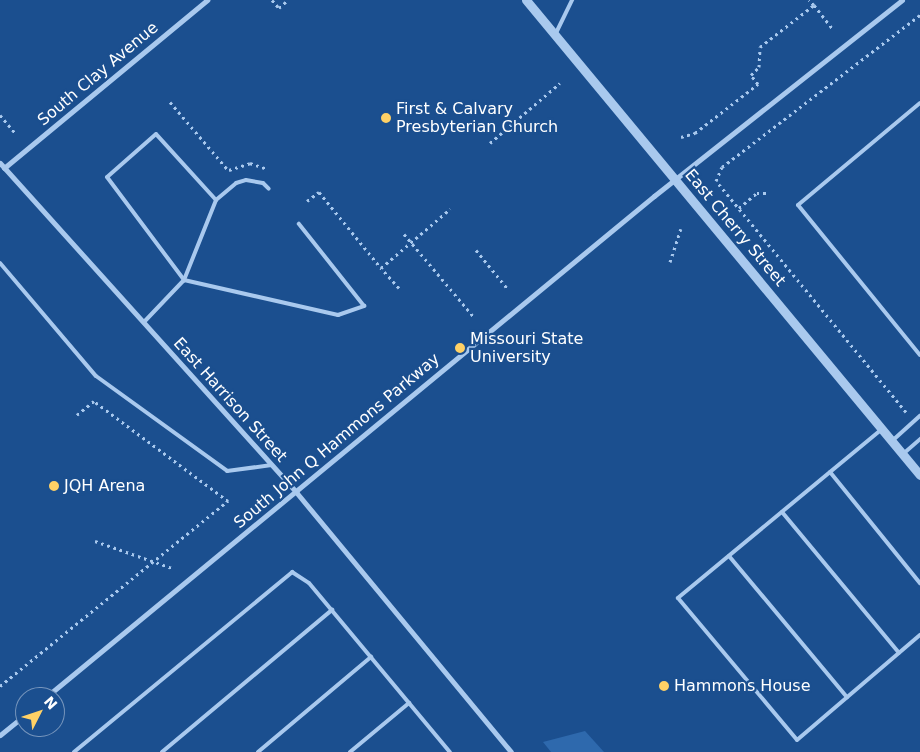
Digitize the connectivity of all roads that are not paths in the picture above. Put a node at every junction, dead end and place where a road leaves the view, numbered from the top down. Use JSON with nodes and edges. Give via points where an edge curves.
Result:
{"nodes":[{"id":1,"x":207,"y":0,"type":"edge"},
{"id":2,"x":526,"y":0,"type":"edge"},
{"id":3,"x":572,"y":0,"type":"edge"},
{"id":4,"x":902,"y":0,"type":"edge"},
{"id":5,"x":554,"y":35,"type":"junction"},
{"id":6,"x":920,"y":103,"type":"edge"},
{"id":7,"x":0,"y":163,"type":"edge"},
{"id":8,"x":4,"y":168,"type":"junction"},
{"id":9,"x":675,"y":179,"type":"junction"},
{"id":10,"x":270,"y":189,"type":"dead end"},
{"id":11,"x":216,"y":200,"type":"junction"},
{"id":12,"x":299,"y":224,"type":"dead end"},
{"id":13,"x":0,"y":263,"type":"edge"},
{"id":14,"x":184,"y":280,"type":"junction"},
{"id":15,"x":144,"y":322,"type":"junction"},
{"id":16,"x":920,"y":355,"type":"edge"},
{"id":17,"x":920,"y":416,"type":"edge"},
{"id":18,"x":882,"y":429,"type":"junction"},
{"id":19,"x":920,"y":439,"type":"edge"},
{"id":20,"x":892,"y":440,"type":"junction"},
{"id":21,"x":903,"y":454,"type":"junction"},
{"id":22,"x":272,"y":465,"type":"junction"},
{"id":23,"x":830,"y":472,"type":"junction"},
{"id":24,"x":920,"y":475,"type":"edge"},
{"id":25,"x":296,"y":492,"type":"junction"},
{"id":26,"x":782,"y":512,"type":"junction"},
{"id":27,"x":729,"y":556,"type":"junction"},
{"id":28,"x":920,"y":583,"type":"edge"},
{"id":29,"x":332,"y":610,"type":"junction"},
{"id":30,"x":920,"y":635,"type":"edge"},
{"id":31,"x":899,"y":653,"type":"junction"},
{"id":32,"x":371,"y":657,"type":"junction"},
{"id":33,"x":58,"y":687,"type":"edge"},
{"id":34,"x":847,"y":697,"type":"junction"},
{"id":35,"x":409,"y":703,"type":"junction"},
{"id":36,"x":15,"y":723,"type":"edge"},
{"id":37,"x":0,"y":735,"type":"edge"},
{"id":38,"x":74,"y":752,"type":"edge"},
{"id":39,"x":162,"y":752,"type":"edge"},
{"id":40,"x":258,"y":752,"type":"edge"},
{"id":41,"x":350,"y":752,"type":"edge"},
{"id":42,"x":450,"y":752,"type":"edge"},
{"id":43,"x":511,"y":752,"type":"edge"}],
"edges":[{"from":1,"to":8,"type":"street","name":"South Clay Avenue"},
{"from":2,"to":5,"type":"street","name":"East Cherry Street"},
{"from":3,"to":5,"type":"lane"},
{"from":4,"to":9,"type":"street","name":"South John Q Hammons Parkway"},
{"from":5,"to":9,"type":"street","name":"East Cherry Street"},
{"from":6,"to":16,"type":"lane","via":[[798,205]]},
{"from":7,"to":8,"type":"street","name":"East Harrison Street"},
{"from":8,"to":15,"type":"street","name":"East Harrison Street"},
{"from":9,"to":18,"type":"street","name":"East Cherry Street"},
{"from":9,"to":25,"type":"street","name":"South John Q Hammons Parkway"},
{"from":10,"to":11,"type":"lane","via":[[263,183],[246,180],[236,183]]},
{"from":11,"to":14,"type":"lane"},
{"from":11,"to":14,"type":"lane","via":[[156,134],[108,177]]},
{"from":12,"to":14,"type":"lane","via":[[364,306],[338,314]]},
{"from":13,"to":22,"type":"lane","via":[[96,376],[227,471]]},
{"from":14,"to":15,"type":"lane"},
{"from":15,"to":22,"type":"street","name":"East Harrison Street"},
{"from":17,"to":20,"type":"lane"},
{"from":18,"to":20,"type":"street","name":"East Cherry Street"},
{"from":18,"to":23,"type":"lane"},
{"from":19,"to":21,"type":"lane"},
{"from":20,"to":21,"type":"street","name":"East Cherry Street"},
{"from":21,"to":24,"type":"street","name":"East Cherry Street"},
{"from":22,"to":25,"type":"street","name":"East Harrison Street"},
{"from":23,"to":26,"type":"lane"},
{"from":23,"to":28,"type":"lane"},
{"from":25,"to":33,"type":"street","name":"South John Q Hammons Parkway"},
{"from":25,"to":43,"type":"street","name":"East Harrison Street"},
{"from":26,"to":27,"type":"lane"},
{"from":26,"to":31,"type":"lane"},
{"from":27,"to":34,"type":"lane"},
{"from":27,"to":34,"type":"lane","via":[[678,598],[684,606],[798,740]]},
{"from":29,"to":32,"type":"lane"},
{"from":29,"to":38,"type":"lane","via":[[300,574],[292,572]]},
{"from":29,"to":39,"type":"lane"},
{"from":30,"to":31,"type":"lane"},
{"from":31,"to":34,"type":"lane"},
{"from":32,"to":35,"type":"lane"},
{"from":32,"to":40,"type":"lane"},
{"from":35,"to":41,"type":"lane"},
{"from":35,"to":42,"type":"lane"},
{"from":36,"to":37,"type":"street"}]}
